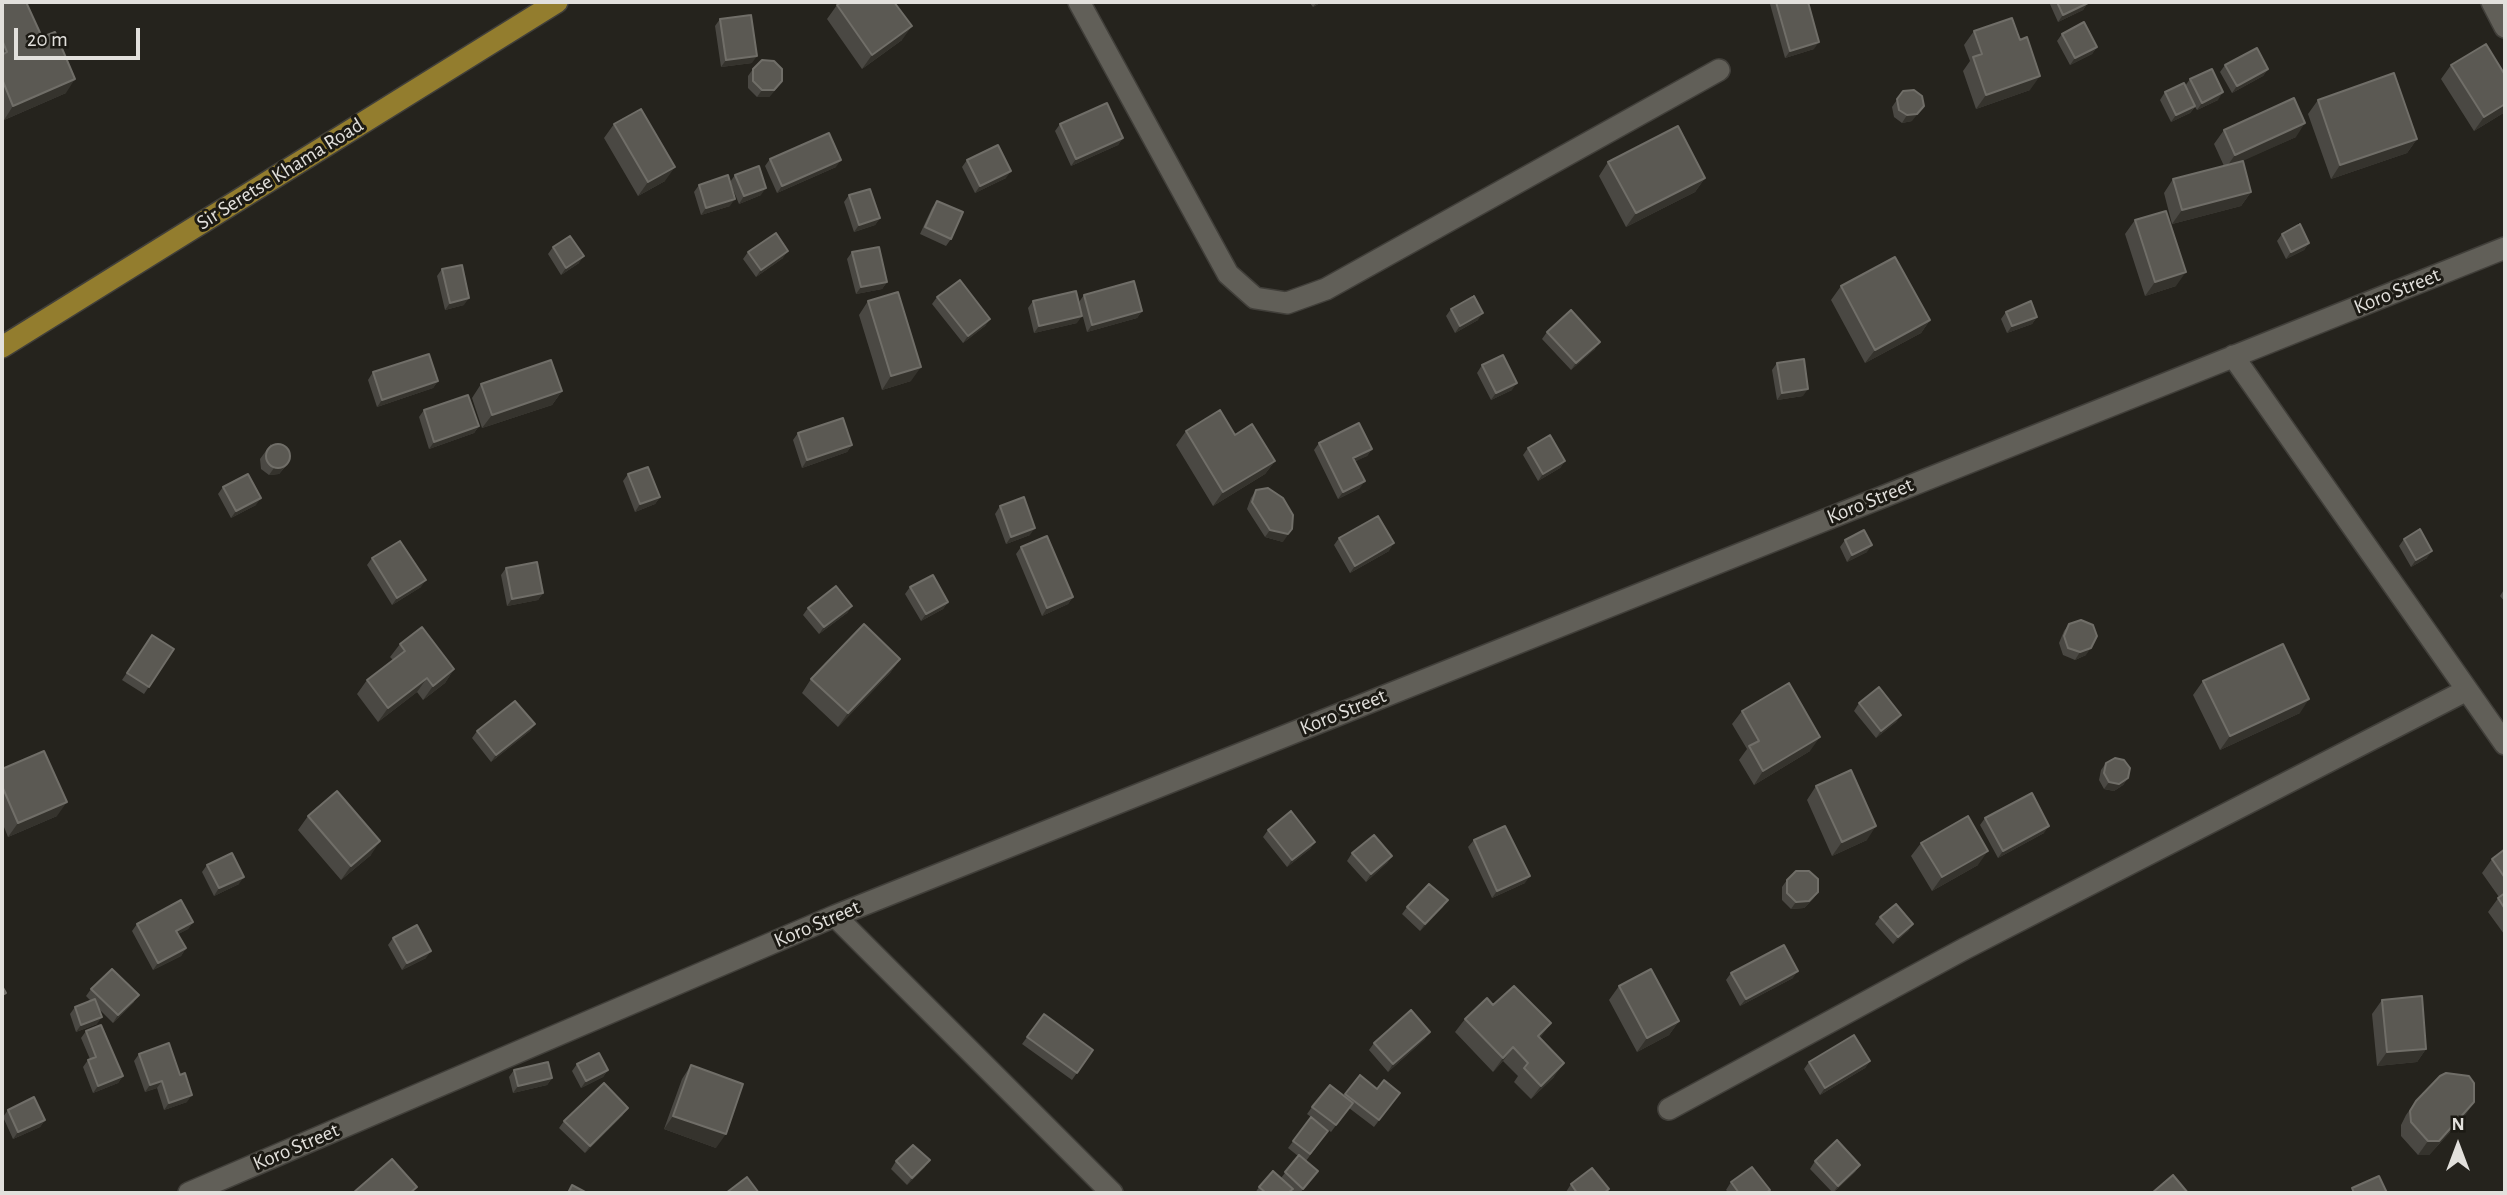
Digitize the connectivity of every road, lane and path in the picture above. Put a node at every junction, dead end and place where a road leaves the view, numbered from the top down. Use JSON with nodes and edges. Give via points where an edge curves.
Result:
{"nodes":[{"id":1,"x":557,"y":2,"type":"edge"},
{"id":2,"x":1079,"y":2,"type":"edge"},
{"id":3,"x":2492,"y":2,"type":"edge"},
{"id":4,"x":2505,"y":27,"type":"edge"},
{"id":5,"x":1719,"y":70,"type":"dead end"},
{"id":6,"x":2505,"y":248,"type":"edge"},
{"id":7,"x":2,"y":347,"type":"edge"},
{"id":8,"x":2233,"y":356,"type":"junction"},
{"id":9,"x":2467,"y":690,"type":"junction"},
{"id":10,"x":2505,"y":744,"type":"edge"},
{"id":11,"x":835,"y":916,"type":"junction"},
{"id":12,"x":1669,"y":1109,"type":"dead end"},
{"id":13,"x":189,"y":1193,"type":"edge"},
{"id":14,"x":1112,"y":1193,"type":"edge"}],
"edges":[{"from":1,"to":7,"type":"main road","name":"Sir Seretse Khama Road"},
{"from":2,"to":5,"type":"street","via":[[1228,274],[1255,298],[1287,303],[1326,289]]},
{"from":3,"to":4,"type":"street"},
{"from":6,"to":8,"type":"street","name":"Koro Street"},
{"from":8,"to":9,"type":"street"},
{"from":8,"to":11,"type":"street","name":"Koro Street"},
{"from":9,"to":10,"type":"street"},
{"from":9,"to":12,"type":"street","via":[[1964,949]]},
{"from":11,"to":13,"type":"street","name":"Koro Street"},
{"from":11,"to":14,"type":"street"}]}
